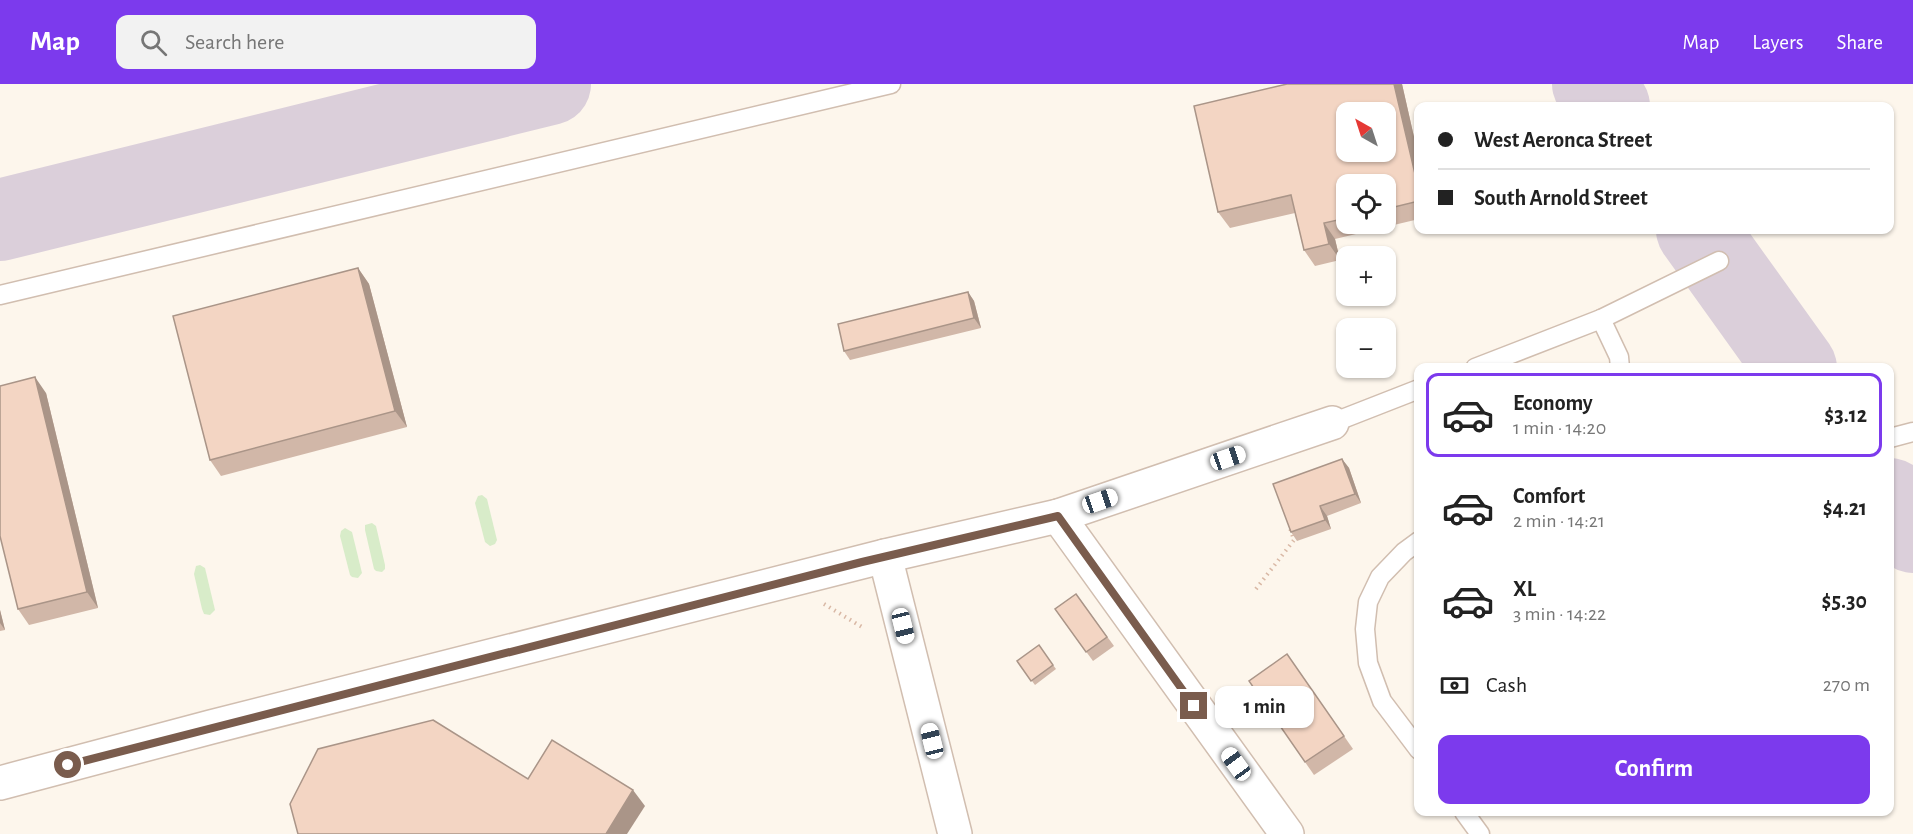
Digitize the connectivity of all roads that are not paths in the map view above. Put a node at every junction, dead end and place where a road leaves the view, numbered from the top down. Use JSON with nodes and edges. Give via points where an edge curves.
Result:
{"nodes":[{"id":1,"x":891,"y":84,"type":"edge"},
{"id":2,"x":1719,"y":261,"type":"dead end"},
{"id":3,"x":0,"y":295,"type":"edge"},
{"id":4,"x":1601,"y":319,"type":"junction"},
{"id":5,"x":1488,"y":363,"type":"edge"},
{"id":6,"x":1620,"y":363,"type":"edge"},
{"id":7,"x":1414,"y":391,"type":"edge"},
{"id":8,"x":1332,"y":423,"type":"joint"},
{"id":9,"x":1913,"y":432,"type":"edge"},
{"id":10,"x":1894,"y":437,"type":"edge"},
{"id":11,"x":1058,"y":516,"type":"junction"},
{"id":12,"x":1414,"y":545,"type":"edge"},
{"id":13,"x":885,"y":556,"type":"junction"},
{"id":14,"x":1414,"y":743,"type":"edge"},
{"id":15,"x":0,"y":783,"type":"edge"},
{"id":16,"x":1467,"y":816,"type":"edge"},
{"id":17,"x":955,"y":834,"type":"edge"},
{"id":18,"x":1287,"y":834,"type":"edge"},
{"id":19,"x":1480,"y":834,"type":"edge"}],
"edges":[{"from":1,"to":3,"type":"lane"},
{"from":2,"to":4,"type":"lane"},
{"from":4,"to":5,"type":"lane"},
{"from":4,"to":6,"type":"lane"},
{"from":7,"to":8,"type":"lane"},
{"from":8,"to":11,"type":"street"},
{"from":9,"to":10,"type":"lane"},
{"from":11,"to":13,"type":"street"},
{"from":11,"to":18,"type":"street"},
{"from":12,"to":14,"type":"lane","via":[[1380,577],[1368,602],[1365,629],[1368,663],[1382,701]]},
{"from":13,"to":15,"type":"street"},
{"from":13,"to":17,"type":"street"},
{"from":16,"to":19,"type":"lane"}]}
